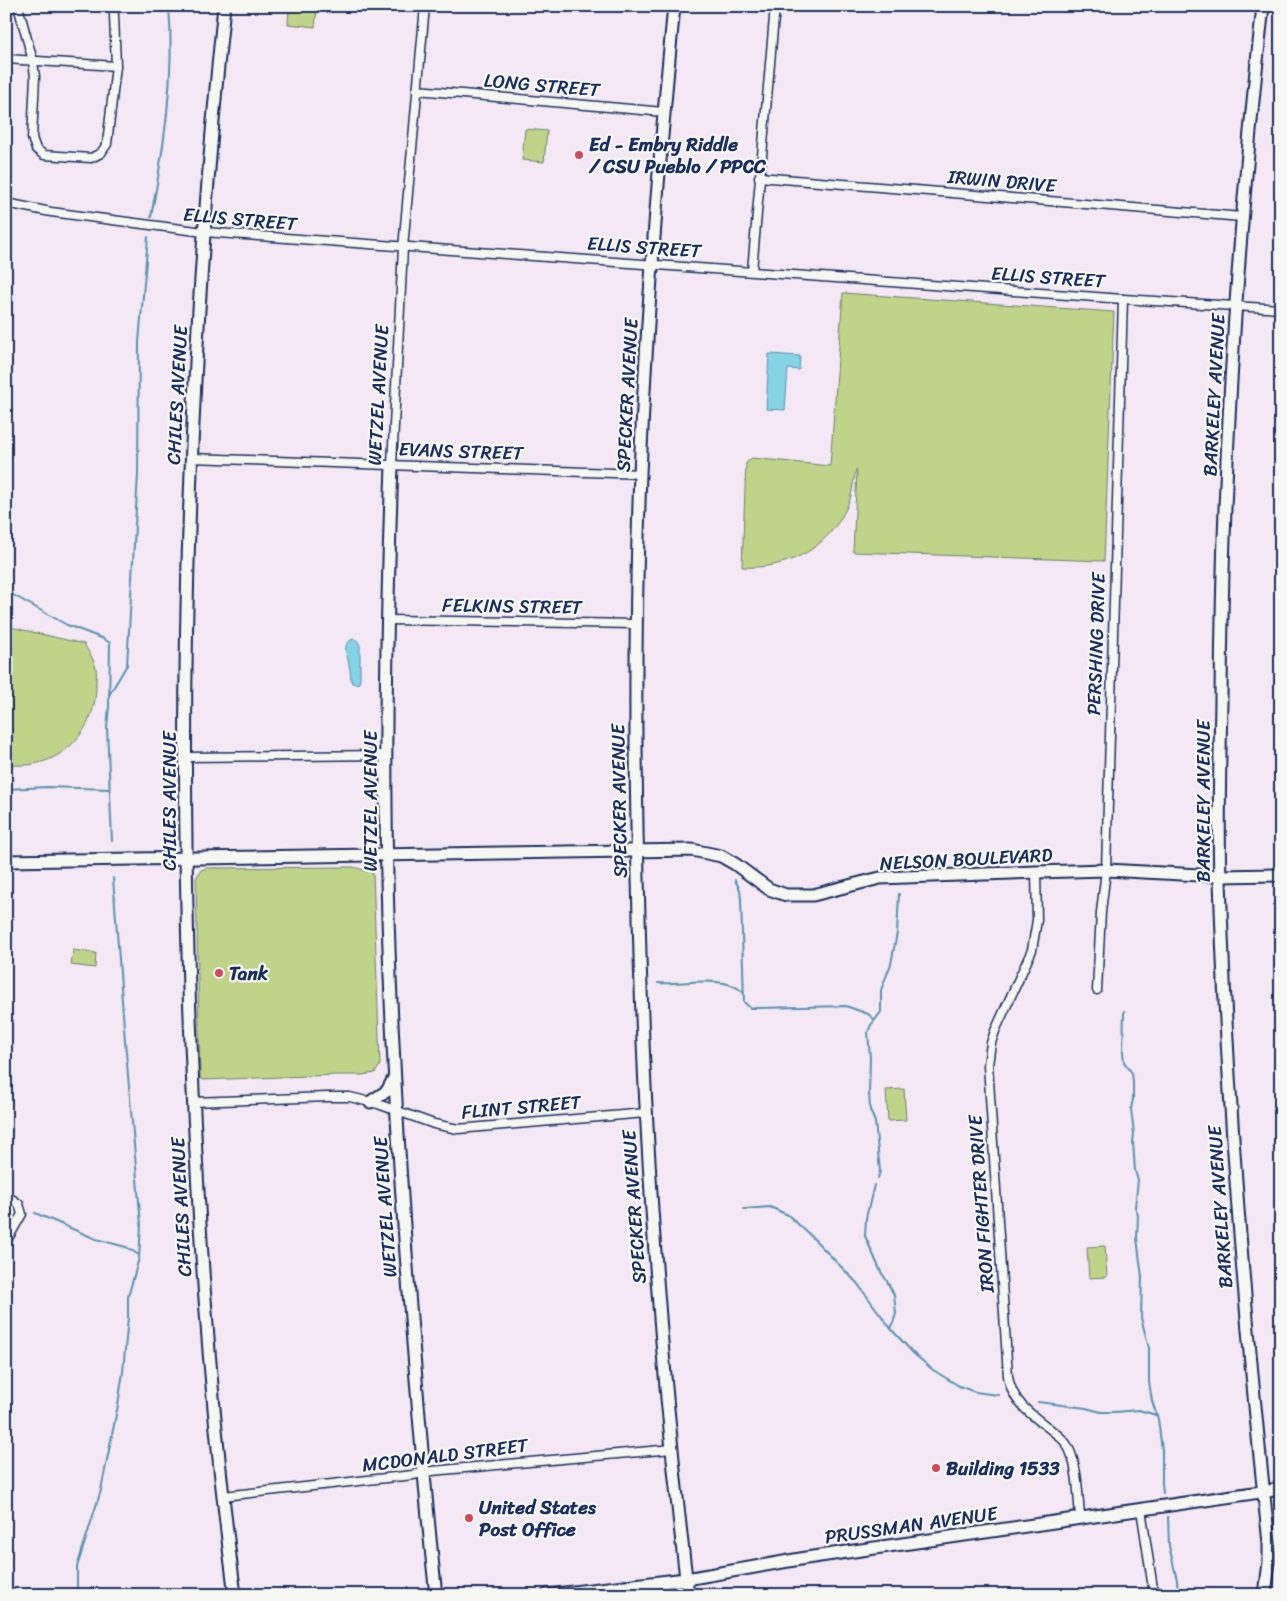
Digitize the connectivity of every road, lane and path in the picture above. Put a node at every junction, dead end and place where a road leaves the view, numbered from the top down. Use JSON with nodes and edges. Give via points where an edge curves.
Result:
{"nodes":[{"id":1,"x":18,"y":6,"type":"edge"},
{"id":2,"x":112,"y":6,"type":"edge"},
{"id":3,"x":224,"y":6,"type":"edge"},
{"id":4,"x":424,"y":6,"type":"edge"},
{"id":5,"x":674,"y":6,"type":"edge"},
{"id":6,"x":775,"y":6,"type":"edge"},
{"id":7,"x":1263,"y":6,"type":"edge"},
{"id":8,"x":6,"y":59,"type":"edge"},
{"id":9,"x":33,"y":61,"type":"junction"},
{"id":10,"x":116,"y":66,"type":"junction"},
{"id":11,"x":417,"y":90,"type":"junction"},
{"id":12,"x":664,"y":112,"type":"junction"},
{"id":13,"x":759,"y":176,"type":"junction"},
{"id":14,"x":6,"y":203,"type":"edge"},
{"id":15,"x":1242,"y":217,"type":"junction"},
{"id":16,"x":204,"y":232,"type":"junction"},
{"id":17,"x":403,"y":248,"type":"junction"},
{"id":18,"x":652,"y":264,"type":"junction"},
{"id":19,"x":752,"y":271,"type":"junction"},
{"id":20,"x":1123,"y":299,"type":"junction"},
{"id":21,"x":1236,"y":306,"type":"junction"},
{"id":22,"x":1281,"y":309,"type":"edge"},
{"id":23,"x":191,"y":458,"type":"junction"},
{"id":24,"x":392,"y":465,"type":"junction"},
{"id":25,"x":641,"y":474,"type":"junction"},
{"id":26,"x":388,"y":620,"type":"junction"},
{"id":27,"x":636,"y":624,"type":"junction"},
{"id":28,"x":386,"y":755,"type":"junction"},
{"id":29,"x":186,"y":757,"type":"junction"},
{"id":30,"x":636,"y":852,"type":"junction"},
{"id":31,"x":387,"y":856,"type":"junction"},
{"id":32,"x":186,"y":859,"type":"junction"},
{"id":33,"x":6,"y":861,"type":"edge"},
{"id":34,"x":1106,"y":870,"type":"junction"},
{"id":35,"x":1036,"y":872,"type":"junction"},
{"id":36,"x":1281,"y":875,"type":"edge"},
{"id":37,"x":1219,"y":876,"type":"junction"},
{"id":38,"x":1097,"y":990,"type":"dead end"},
{"id":39,"x":394,"y":1078,"type":"junction"},
{"id":40,"x":193,"y":1102,"type":"junction"},
{"id":41,"x":370,"y":1102,"type":"junction"},
{"id":42,"x":396,"y":1110,"type":"junction"},
{"id":43,"x":646,"y":1113,"type":"junction"},
{"id":44,"x":6,"y":1196,"type":"edge"},
{"id":45,"x":6,"y":1242,"type":"edge"},
{"id":46,"x":672,"y":1449,"type":"junction"},
{"id":47,"x":423,"y":1473,"type":"junction"},
{"id":48,"x":1281,"y":1489,"type":"edge"},
{"id":49,"x":1264,"y":1491,"type":"junction"},
{"id":50,"x":223,"y":1496,"type":"junction"},
{"id":51,"x":1141,"y":1508,"type":"junction"},
{"id":52,"x":1080,"y":1517,"type":"junction"},
{"id":53,"x":686,"y":1579,"type":"junction"},
{"id":54,"x":235,"y":1595,"type":"edge"},
{"id":55,"x":436,"y":1595,"type":"edge"},
{"id":56,"x":547,"y":1595,"type":"edge"},
{"id":57,"x":688,"y":1595,"type":"edge"},
{"id":58,"x":1154,"y":1595,"type":"edge"},
{"id":59,"x":1264,"y":1595,"type":"edge"}],
"edges":[{"from":1,"to":9,"type":"street"},
{"from":2,"to":10,"type":"street"},
{"from":3,"to":16,"type":"street","name":"CHILES AVENUE"},
{"from":4,"to":11,"type":"street","name":"WETZEL AVENUE"},
{"from":5,"to":12,"type":"street","name":"SPECKER AVENUE"},
{"from":6,"to":13,"type":"street"},
{"from":7,"to":15,"type":"street","name":"BARKELEY AVENUE"},
{"from":8,"to":9,"type":"street"},
{"from":9,"to":10,"type":"street"},
{"from":9,"to":10,"type":"street","via":[[32,138],[36,149],[44,155],[92,158],[107,144]]},
{"from":11,"to":12,"type":"street","name":"LONG STREET"},
{"from":11,"to":17,"type":"street","name":"WETZEL AVENUE"},
{"from":12,"to":18,"type":"street","name":"SPECKER AVENUE"},
{"from":13,"to":15,"type":"street","name":"IRWIN DRIVE"},
{"from":13,"to":19,"type":"street"},
{"from":14,"to":16,"type":"street","name":"ELLIS STREET"},
{"from":15,"to":21,"type":"street","name":"BARKELEY AVENUE"},
{"from":16,"to":17,"type":"street","name":"ELLIS STREET"},
{"from":16,"to":23,"type":"street","name":"CHILES AVENUE"},
{"from":17,"to":18,"type":"street","name":"ELLIS STREET"},
{"from":17,"to":24,"type":"street","name":"WETZEL AVENUE"},
{"from":18,"to":19,"type":"street","name":"ELLIS STREET"},
{"from":18,"to":25,"type":"street","name":"SPECKER AVENUE"},
{"from":19,"to":20,"type":"street","name":"ELLIS STREET"},
{"from":20,"to":21,"type":"street","name":"ELLIS STREET"},
{"from":20,"to":34,"type":"street","name":"PERSHING DRIVE"},
{"from":21,"to":22,"type":"street","name":"ELLIS STREET"},
{"from":21,"to":37,"type":"street","name":"BARKELEY AVENUE","via":[[1221,603]]},
{"from":23,"to":24,"type":"street","name":"EVANS STREET"},
{"from":23,"to":29,"type":"street","name":"CHILES AVENUE"},
{"from":24,"to":25,"type":"street","name":"EVANS STREET"},
{"from":24,"to":26,"type":"street","name":"WETZEL AVENUE"},
{"from":25,"to":27,"type":"street","name":"SPECKER AVENUE"},
{"from":26,"to":27,"type":"street","name":"FELKINS STREET"},
{"from":26,"to":28,"type":"street","name":"WETZEL AVENUE"},
{"from":27,"to":30,"type":"street","name":"SPECKER AVENUE"},
{"from":28,"to":29,"type":"street"},
{"from":28,"to":31,"type":"street","name":"WETZEL AVENUE"},
{"from":29,"to":32,"type":"street","name":"CHILES AVENUE"},
{"from":30,"to":31,"type":"street","name":"NELSON BOULEVARD"},
{"from":30,"to":35,"type":"street","name":"NELSON BOULEVARD","via":[[692,850],[714,853],[769,889],[796,895],[813,895],[880,878]]},
{"from":30,"to":43,"type":"street","name":"SPECKER AVENUE"},
{"from":31,"to":32,"type":"street"},
{"from":31,"to":39,"type":"street","name":"WETZEL AVENUE"},
{"from":32,"to":33,"type":"street"},
{"from":32,"to":40,"type":"street","name":"CHILES AVENUE"},
{"from":34,"to":35,"type":"street","name":"NELSON BOULEVARD"},
{"from":34,"to":37,"type":"street","name":"NELSON BOULEVARD"},
{"from":34,"to":38,"type":"street","name":"PERSHING DRIVE"},
{"from":35,"to":52,"type":"street","name":"IRON FIGHTER DRIVE","via":[[1037,920],[1032,950],[995,1031],[988,1065],[1008,1369],[1017,1401],[1068,1447],[1074,1465]]},
{"from":36,"to":37,"type":"street","name":"NELSON BOULEVARD"},
{"from":37,"to":49,"type":"street","name":"BARKELEY AVENUE","via":[[1231,1128]]},
{"from":39,"to":41,"type":"street","via":[[387,1091]]},
{"from":39,"to":42,"type":"street","name":"WETZEL AVENUE"},
{"from":40,"to":41,"type":"street","name":"FLINT STREET","via":[[332,1096]]},
{"from":40,"to":50,"type":"street","name":"CHILES AVENUE","via":[[204,1303]]},
{"from":41,"to":42,"type":"street","name":"FLINT STREET"},
{"from":42,"to":43,"type":"street","name":"FLINT STREET","via":[[458,1129]]},
{"from":42,"to":47,"type":"street","name":"WETZEL AVENUE"},
{"from":43,"to":46,"type":"street","name":"SPECKER AVENUE","via":[[656,1275]]},
{"from":44,"to":45,"type":"street","via":[[19,1204],[22,1214]]},
{"from":46,"to":47,"type":"street","name":"MCDONALD STREET"},
{"from":46,"to":53,"type":"street","name":"SPECKER AVENUE"},
{"from":47,"to":50,"type":"street","name":"MCDONALD STREET"},
{"from":47,"to":55,"type":"street","name":"WETZEL AVENUE"},
{"from":48,"to":49,"type":"street","name":"PRUSSMAN AVENUE"},
{"from":49,"to":51,"type":"street","name":"PRUSSMAN AVENUE"},
{"from":49,"to":59,"type":"street","name":"BARKELEY AVENUE","via":[[1269,1543]]},
{"from":50,"to":54,"type":"street","name":"CHILES AVENUE"},
{"from":51,"to":52,"type":"street","name":"PRUSSMAN AVENUE"},
{"from":51,"to":58,"type":"street"},
{"from":52,"to":53,"type":"street","name":"PRUSSMAN AVENUE"},
{"from":53,"to":56,"type":"street","name":"PRUSSMAN AVENUE"},
{"from":53,"to":57,"type":"street","name":"SPECKER AVENUE"}]}
